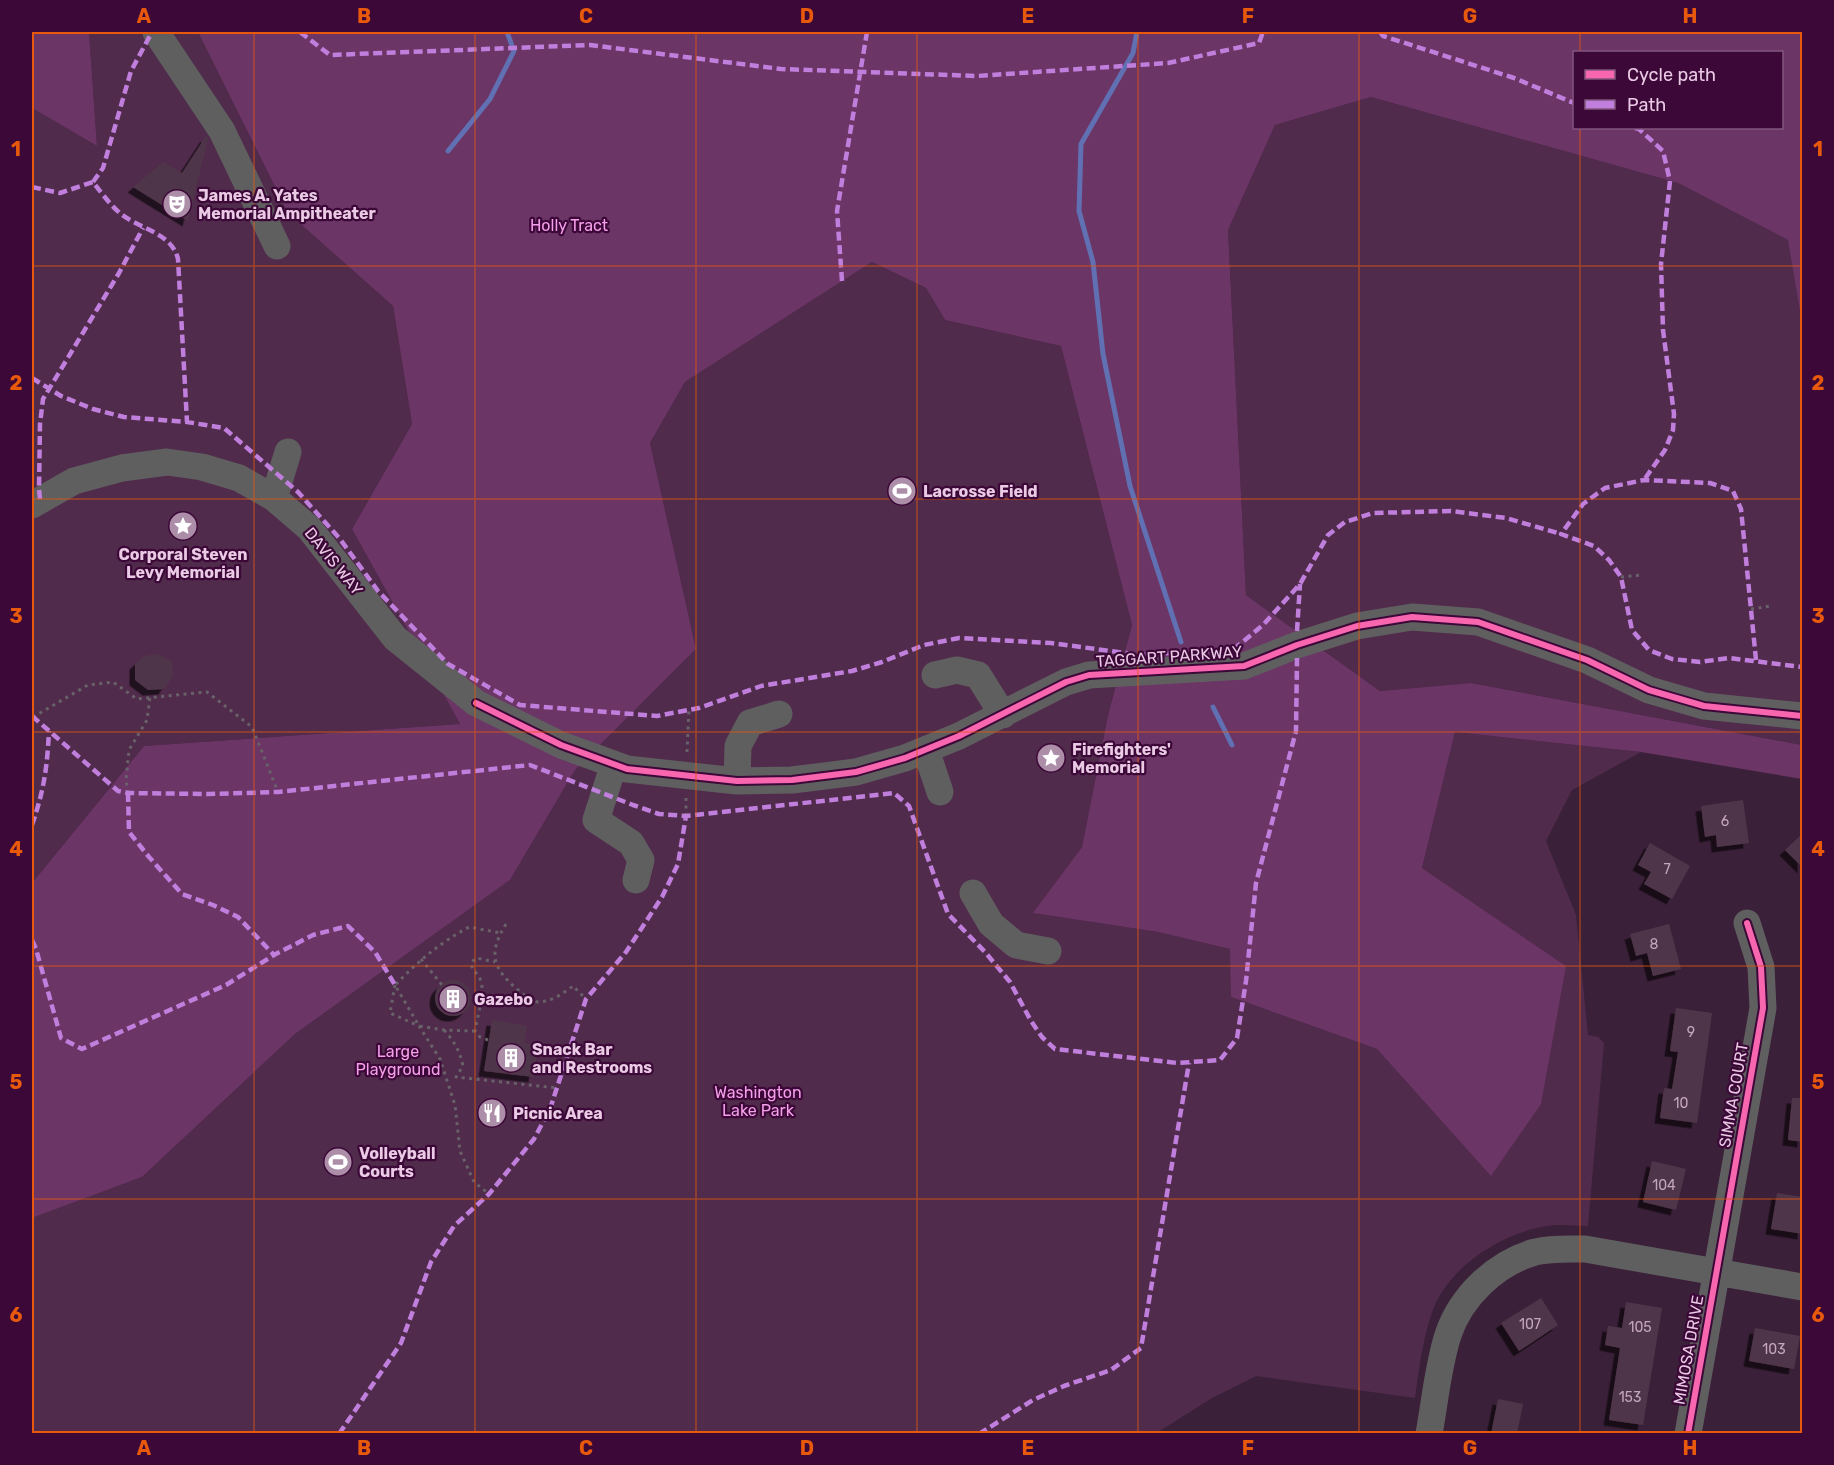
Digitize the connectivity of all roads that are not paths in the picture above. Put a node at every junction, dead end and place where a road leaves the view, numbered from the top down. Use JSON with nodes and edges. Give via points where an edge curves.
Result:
{"nodes":[{"id":1,"x":156,"y":32,"type":"edge"},
{"id":2,"x":277,"y":246,"type":"dead end"},
{"id":3,"x":288,"y":452,"type":"dead end"},
{"id":4,"x":274,"y":498,"type":"junction"},
{"id":5,"x":32,"y":505,"type":"edge"},
{"id":6,"x":935,"y":675,"type":"dead end"},
{"id":7,"x":476,"y":703,"type":"joint"},
{"id":8,"x":779,"y":714,"type":"dead end"},
{"id":9,"x":1003,"y":715,"type":"junction"},
{"id":10,"x":1803,"y":716,"type":"edge"},
{"id":11,"x":926,"y":750,"type":"junction"},
{"id":12,"x":614,"y":764,"type":"junction"},
{"id":13,"x":737,"y":781,"type":"junction"},
{"id":14,"x":939,"y":792,"type":"dead end"},
{"id":15,"x":636,"y":880,"type":"dead end"},
{"id":16,"x":973,"y":892,"type":"dead end"},
{"id":17,"x":1748,"y":923,"type":"dead end"},
{"id":18,"x":1048,"y":951,"type":"dead end"},
{"id":19,"x":1715,"y":1272,"type":"junction"},
{"id":20,"x":1803,"y":1287,"type":"edge"},
{"id":21,"x":1429,"y":1434,"type":"edge"},
{"id":22,"x":1688,"y":1434,"type":"edge"}],
"edges":[{"from":1,"to":2,"type":"street","via":[[222,131]]},
{"from":3,"to":4,"type":"street"},
{"from":4,"to":5,"type":"street","name":"DAVIS WAY","via":[[239,478],[167,462],[122,468],[74,481]]},
{"from":4,"to":7,"type":"street","name":"DAVIS WAY","via":[[309,528],[395,638]]},
{"from":6,"to":9,"type":"street","via":[[957,670],[978,675]]},
{"from":7,"to":12,"type":"street","name":"TAGGART PARKWAY","via":[[561,745]]},
{"from":8,"to":13,"type":"street","via":[[750,723],[738,746]]},
{"from":9,"to":10,"type":"street","name":"TAGGART PARKWAY","via":[[1066,682],[1089,675],[1244,666],[1357,626],[1412,616],[1478,622],[1587,660],[1649,690],[1704,706]]},
{"from":9,"to":11,"type":"street","name":"TAGGART PARKWAY"},
{"from":11,"to":13,"type":"street","name":"TAGGART PARKWAY","via":[[856,772],[792,780]]},
{"from":11,"to":14,"type":"street"},
{"from":12,"to":13,"type":"street","name":"TAGGART PARKWAY","via":[[627,769]]},
{"from":12,"to":15,"type":"street","via":[[596,820],[632,843],[641,860]]},
{"from":16,"to":18,"type":"street","via":[[991,924],[1016,945]]},
{"from":17,"to":19,"type":"street","name":"SIMMA COURT","via":[[1761,967],[1763,1008]]},
{"from":19,"to":20,"type":"street"},
{"from":19,"to":21,"type":"street","via":[[1576,1249],[1535,1252],[1509,1264],[1472,1293],[1455,1319],[1445,1348]]},
{"from":19,"to":22,"type":"street","name":"MIMOSA DRIVE"}]}
